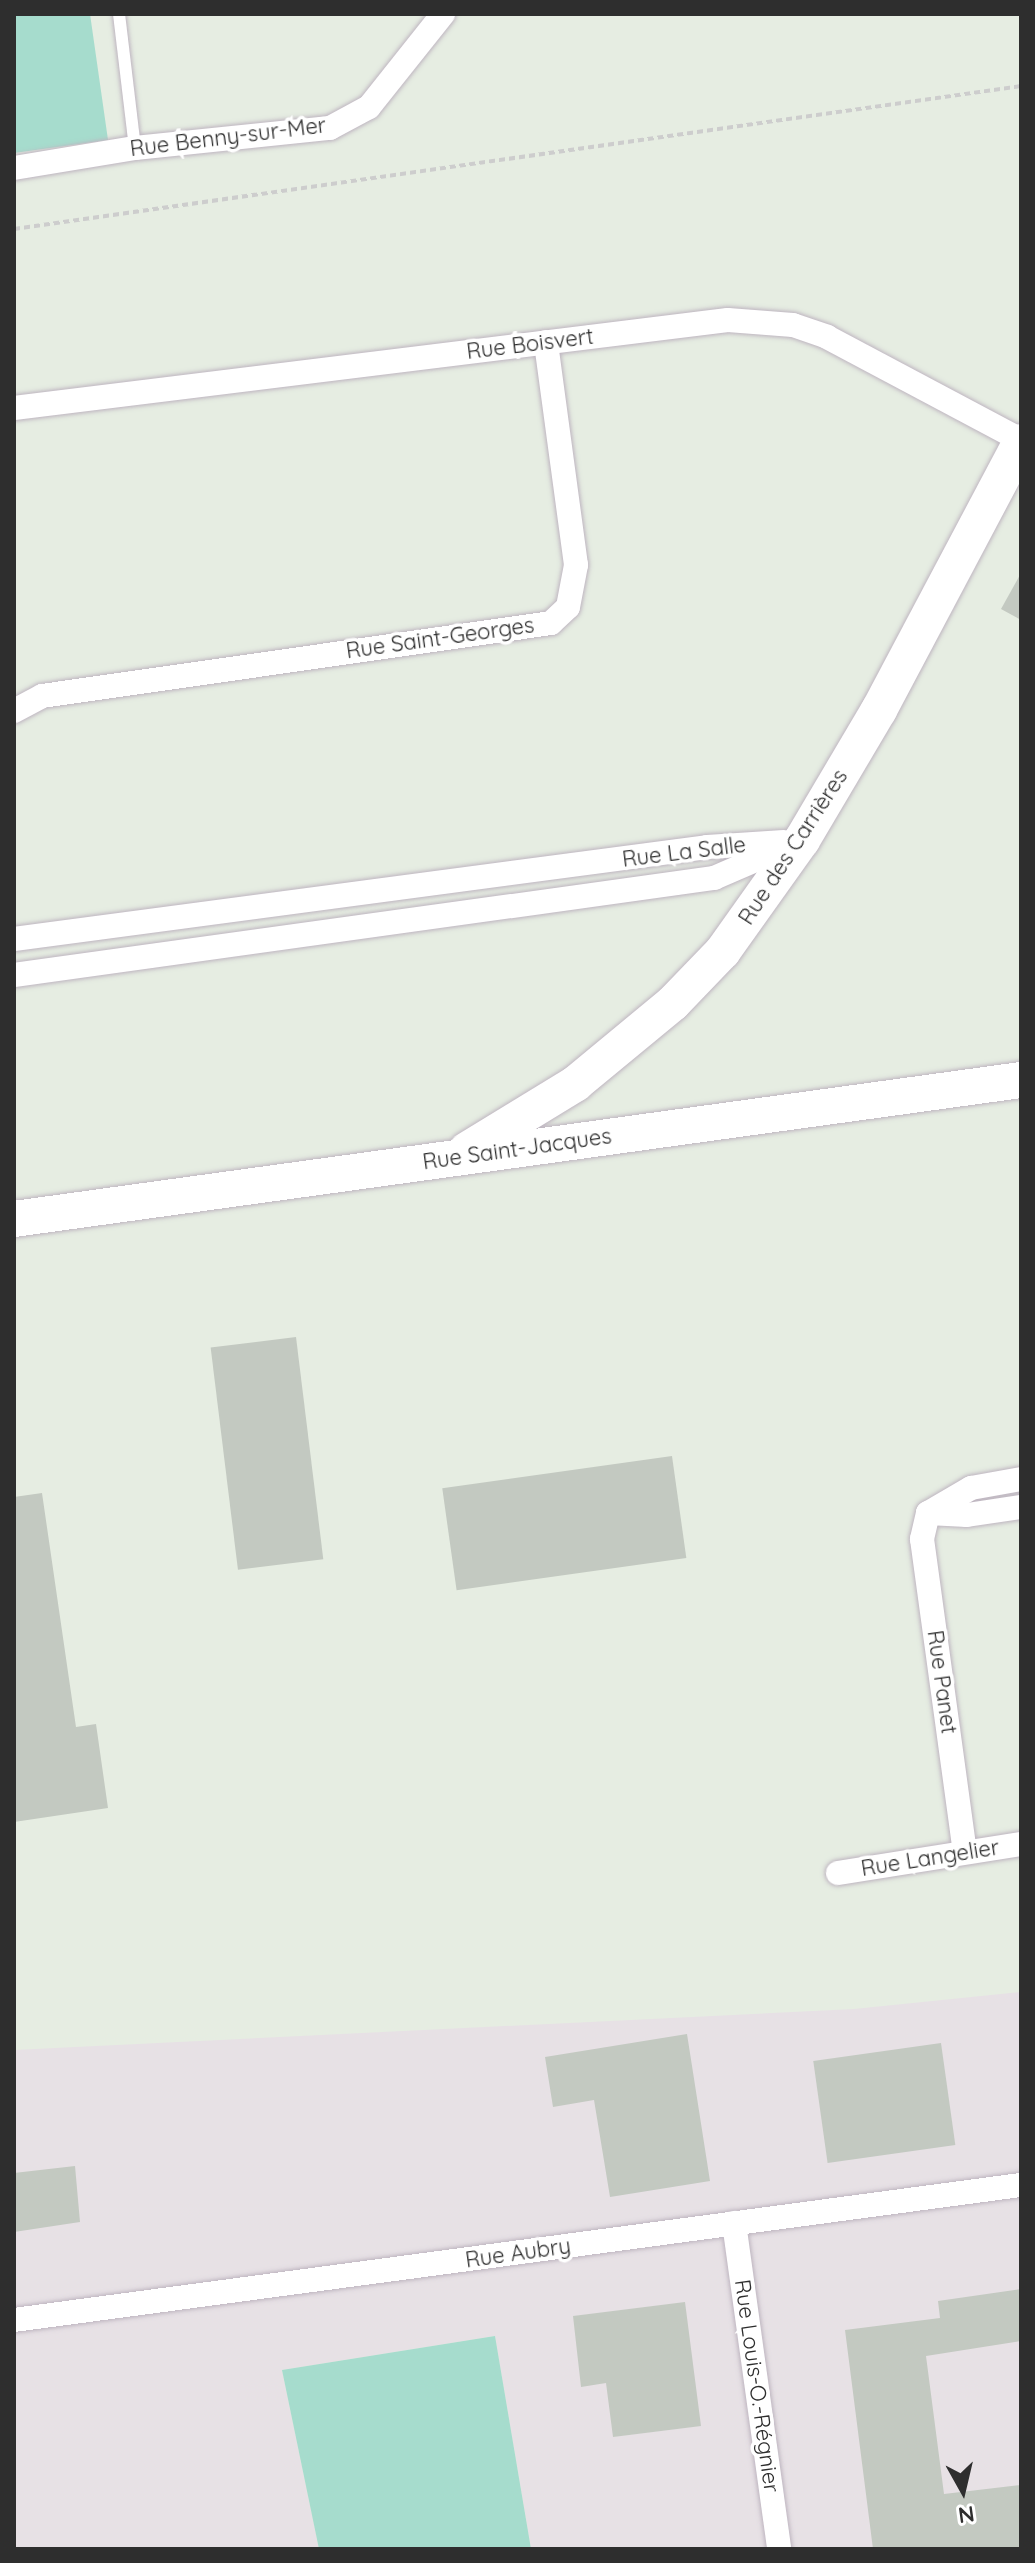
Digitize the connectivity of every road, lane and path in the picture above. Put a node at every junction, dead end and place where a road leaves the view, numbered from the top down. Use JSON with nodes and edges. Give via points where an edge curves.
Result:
{"nodes":[{"id":1,"x":119,"y":14,"type":"edge"},
{"id":2,"x":443,"y":14,"type":"edge"},
{"id":3,"x":1021,"y":86,"type":"edge"},
{"id":4,"x":135,"y":148,"type":"junction"},
{"id":5,"x":14,"y":168,"type":"edge"},
{"id":6,"x":14,"y":229,"type":"edge"},
{"id":7,"x":546,"y":342,"type":"junction"},
{"id":8,"x":14,"y":408,"type":"edge"},
{"id":9,"x":1021,"y":441,"type":"edge"},
{"id":10,"x":14,"y":690,"type":"edge"},
{"id":11,"x":42,"y":696,"type":"junction"},
{"id":12,"x":14,"y":711,"type":"edge"},
{"id":13,"x":802,"y":840,"type":"junction"},
{"id":14,"x":388,"y":891,"type":"junction"},
{"id":15,"x":392,"y":920,"type":"junction"},
{"id":16,"x":41,"y":936,"type":"junction"},
{"id":17,"x":14,"y":939,"type":"edge"},
{"id":18,"x":45,"y":971,"type":"junction"},
{"id":19,"x":14,"y":975,"type":"edge"},
{"id":20,"x":1021,"y":1080,"type":"edge"},
{"id":21,"x":455,"y":1157,"type":"junction"},
{"id":22,"x":14,"y":1219,"type":"edge"},
{"id":23,"x":1021,"y":1479,"type":"edge"},
{"id":24,"x":1021,"y":1507,"type":"edge"},
{"id":25,"x":928,"y":1513,"type":"junction"},
{"id":26,"x":1021,"y":1844,"type":"edge"},
{"id":27,"x":965,"y":1851,"type":"junction"},
{"id":28,"x":838,"y":1873,"type":"dead end"},
{"id":29,"x":1021,"y":2185,"type":"edge"},
{"id":30,"x":734,"y":2223,"type":"junction"},
{"id":31,"x":14,"y":2320,"type":"edge"},
{"id":32,"x":779,"y":2549,"type":"edge"}],
"edges":[{"from":1,"to":4,"type":"lane"},
{"from":2,"to":4,"type":"street","name":"Rue Benny-sur-Mer","via":[[369,107],[330,128]]},
{"from":3,"to":6,"type":"path"},
{"from":4,"to":5,"type":"street","name":"Rue Benny-sur-Mer"},
{"from":7,"to":8,"type":"street","name":"Rue Boisvert"},
{"from":7,"to":9,"type":"street","name":"Rue Boisvert","via":[[728,320],[793,325],[827,337]]},
{"from":7,"to":11,"type":"street","name":"Rue Saint-Georges","via":[[576,565],[568,607],[551,623]]},
{"from":9,"to":13,"type":"main road","name":"Rue des Carrières","via":[[879,710]]},
{"from":10,"to":11,"type":"street","name":"Rue Saint-Georges"},
{"from":11,"to":12,"type":"street","name":"Rue Saint-Georges"},
{"from":13,"to":14,"type":"street","name":"Rue La Salle","via":[[707,847]]},
{"from":13,"to":15,"type":"street","name":"Rue La Salle","via":[[714,878]]},
{"from":13,"to":21,"type":"main road","name":"Rue des Carrières","via":[[723,951],[673,1003],[575,1084]]},
{"from":14,"to":15,"type":"street"},
{"from":14,"to":16,"type":"street","name":"Rue La Salle"},
{"from":15,"to":18,"type":"street","name":"Rue La Salle"},
{"from":16,"to":17,"type":"street","name":"Rue La Salle"},
{"from":16,"to":18,"type":"street"},
{"from":18,"to":19,"type":"street","name":"Rue La Salle"},
{"from":20,"to":21,"type":"main road","name":"Rue Saint-Jacques"},
{"from":21,"to":22,"type":"main road","name":"Rue Saint-Jacques"},
{"from":23,"to":25,"type":"street","via":[[971,1488]]},
{"from":24,"to":25,"type":"street","via":[[967,1515]]},
{"from":25,"to":27,"type":"street","name":"Rue Panet","via":[[922,1539]]},
{"from":26,"to":27,"type":"street","name":"Rue Langelier"},
{"from":27,"to":28,"type":"street","name":"Rue Langelier"},
{"from":29,"to":30,"type":"street","name":"Rue Aubry"},
{"from":30,"to":31,"type":"street","name":"Rue Aubry"},
{"from":30,"to":32,"type":"street","name":"Rue Louis-O.-Régnier"}]}
